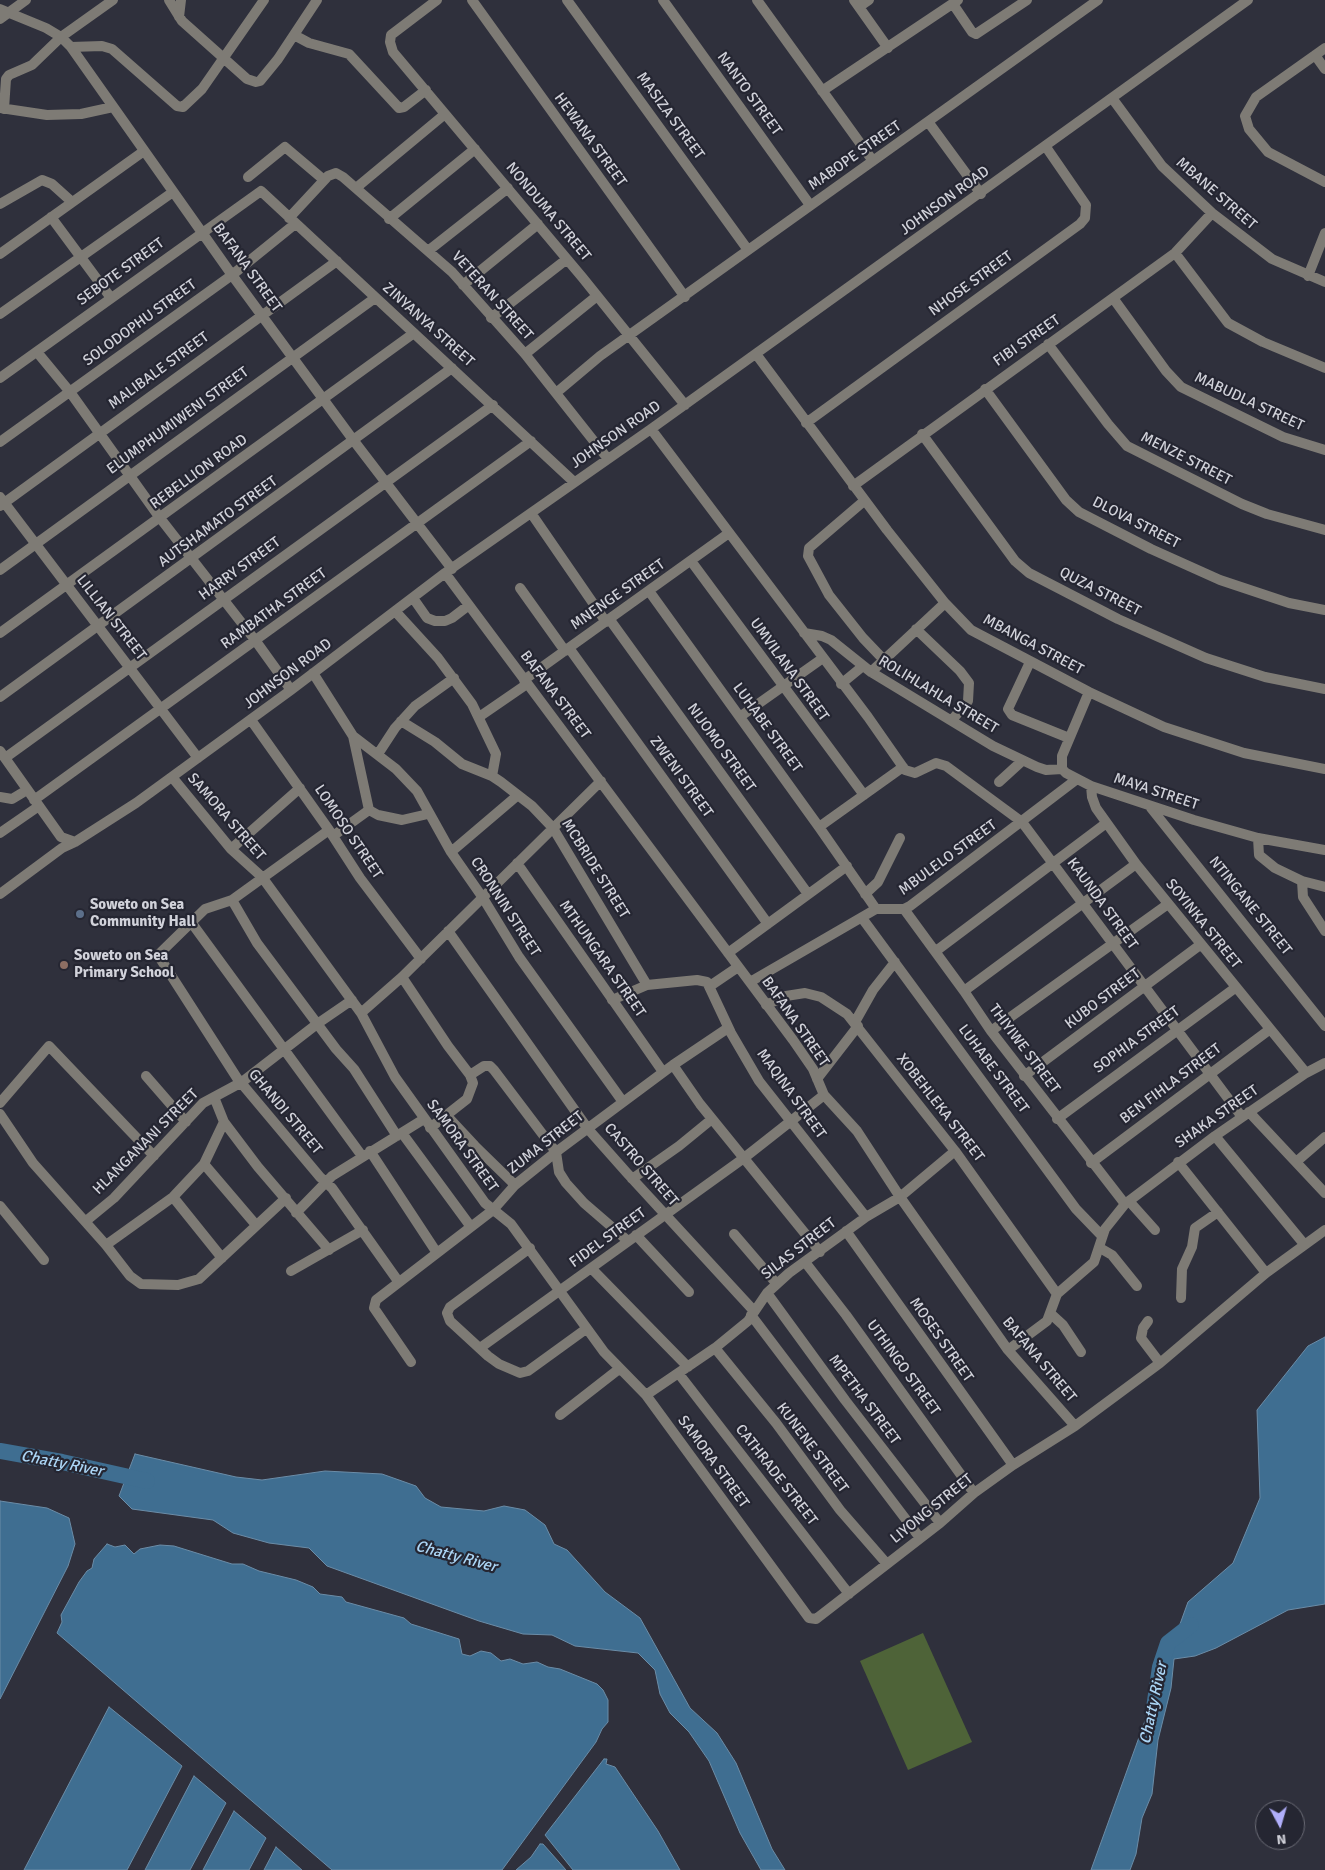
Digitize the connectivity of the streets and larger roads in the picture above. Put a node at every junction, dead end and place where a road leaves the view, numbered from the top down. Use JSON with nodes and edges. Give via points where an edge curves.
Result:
{"nodes":[{"id":1,"x":26,"y":0,"type":"edge"},
{"id":2,"x":114,"y":0,"type":"edge"},
{"id":3,"x":169,"y":0,"type":"edge"},
{"id":4,"x":181,"y":0,"type":"edge"},
{"id":5,"x":264,"y":0,"type":"edge"},
{"id":6,"x":317,"y":0,"type":"edge"},
{"id":7,"x":437,"y":0,"type":"edge"},
{"id":8,"x":472,"y":0,"type":"edge"},
{"id":9,"x":567,"y":0,"type":"edge"},
{"id":10,"x":663,"y":0,"type":"edge"},
{"id":11,"x":757,"y":0,"type":"edge"},
{"id":12,"x":869,"y":0,"type":"edge"},
{"id":13,"x":1027,"y":0,"type":"edge"},
{"id":14,"x":1098,"y":0,"type":"edge"},
{"id":15,"x":1248,"y":0,"type":"edge"},
{"id":16,"x":955,"y":2,"type":"edge"},
{"id":17,"x":856,"y":4,"type":"edge"},
{"id":18,"x":3,"y":13,"type":"edge"},
{"id":19,"x":179,"y":17,"type":"junction"},
{"id":20,"x":294,"y":35,"type":"junction"},
{"id":21,"x":61,"y":37,"type":"junction"},
{"id":22,"x":71,"y":47,"type":"junction"},
{"id":23,"x":888,"y":48,"type":"junction"},
{"id":24,"x":1325,"y":48,"type":"edge"},
{"id":25,"x":1314,"y":55,"type":"junction"},
{"id":26,"x":223,"y":56,"type":"junction"},
{"id":27,"x":1325,"y":69,"type":"edge"},
{"id":28,"x":426,"y":90,"type":"junction"},
{"id":29,"x":822,"y":91,"type":"junction"},
{"id":30,"x":1112,"y":98,"type":"junction"},
{"id":31,"x":113,"y":107,"type":"junction"},
{"id":32,"x":2,"y":109,"type":"edge"},
{"id":33,"x":445,"y":114,"type":"junction"},
{"id":34,"x":929,"y":123,"type":"junction"},
{"id":35,"x":1046,"y":147,"type":"junction"},
{"id":36,"x":475,"y":149,"type":"junction"},
{"id":37,"x":144,"y":151,"type":"junction"},
{"id":38,"x":874,"y":161,"type":"junction"},
{"id":39,"x":334,"y":174,"type":"joint"},
{"id":40,"x":248,"y":177,"type":"dead end"},
{"id":41,"x":324,"y":180,"type":"junction"},
{"id":42,"x":1325,"y":182,"type":"edge"},
{"id":43,"x":356,"y":188,"type":"junction"},
{"id":44,"x":508,"y":188,"type":"junction"},
{"id":45,"x":261,"y":191,"type":"joint"},
{"id":46,"x":173,"y":192,"type":"junction"},
{"id":47,"x":980,"y":194,"type":"junction"},
{"id":48,"x":72,"y":202,"type":"junction"},
{"id":49,"x":0,"y":204,"type":"edge"},
{"id":50,"x":810,"y":205,"type":"junction"},
{"id":51,"x":1212,"y":213,"type":"junction"},
{"id":52,"x":51,"y":217,"type":"junction"},
{"id":53,"x":390,"y":219,"type":"junction"},
{"id":54,"x":292,"y":221,"type":"junction"},
{"id":55,"x":538,"y":224,"type":"junction"},
{"id":56,"x":201,"y":232,"type":"junction"},
{"id":57,"x":1325,"y":233,"type":"edge"},
{"id":58,"x":428,"y":250,"type":"junction"},
{"id":59,"x":748,"y":250,"type":"junction"},
{"id":60,"x":1175,"y":253,"type":"junction"},
{"id":61,"x":0,"y":254,"type":"edge"},
{"id":62,"x":80,"y":257,"type":"junction"},
{"id":63,"x":567,"y":259,"type":"junction"},
{"id":64,"x":337,"y":261,"type":"junction"},
{"id":65,"x":232,"y":274,"type":"junction"},
{"id":66,"x":1308,"y":276,"type":"junction"},
{"id":67,"x":1325,"y":282,"type":"edge"},
{"id":68,"x":463,"y":285,"type":"junction"},
{"id":69,"x":597,"y":296,"type":"junction"},
{"id":70,"x":685,"y":297,"type":"junction"},
{"id":71,"x":111,"y":298,"type":"junction"},
{"id":72,"x":375,"y":298,"type":"junction"},
{"id":73,"x":1113,"y":298,"type":"junction"},
{"id":74,"x":0,"y":314,"type":"edge"},
{"id":75,"x":263,"y":315,"type":"junction"},
{"id":76,"x":491,"y":318,"type":"junction"},
{"id":77,"x":414,"y":333,"type":"junction"},
{"id":78,"x":630,"y":336,"type":"junction"},
{"id":79,"x":1048,"y":344,"type":"junction"},
{"id":80,"x":37,"y":352,"type":"junction"},
{"id":81,"x":525,"y":354,"type":"junction"},
{"id":82,"x":756,"y":354,"type":"junction"},
{"id":83,"x":293,"y":357,"type":"junction"},
{"id":84,"x":452,"y":368,"type":"junction"},
{"id":85,"x":1325,"y":368,"type":"edge"},
{"id":86,"x":0,"y":378,"type":"edge"},
{"id":87,"x":985,"y":389,"type":"junction"},
{"id":88,"x":70,"y":392,"type":"junction"},
{"id":89,"x":556,"y":393,"type":"junction"},
{"id":90,"x":324,"y":400,"type":"junction"},
{"id":91,"x":493,"y":405,"type":"junction"},
{"id":92,"x":685,"y":405,"type":"junction"},
{"id":93,"x":806,"y":423,"type":"junction"},
{"id":94,"x":651,"y":429,"type":"junction"},
{"id":95,"x":100,"y":433,"type":"junction"},
{"id":96,"x":922,"y":434,"type":"junction"},
{"id":97,"x":354,"y":441,"type":"junction"},
{"id":98,"x":531,"y":441,"type":"junction"},
{"id":99,"x":0,"y":442,"type":"edge"},
{"id":100,"x":1325,"y":450,"type":"edge"},
{"id":101,"x":608,"y":459,"type":"junction"},
{"id":102,"x":130,"y":475,"type":"junction"},
{"id":103,"x":387,"y":482,"type":"junction"},
{"id":104,"x":574,"y":482,"type":"junction"},
{"id":105,"x":853,"y":486,"type":"junction"},
{"id":106,"x":864,"y":501,"type":"junction"},
{"id":107,"x":1,"y":502,"type":"edge"},
{"id":108,"x":531,"y":513,"type":"junction"},
{"id":109,"x":160,"y":518,"type":"junction"},
{"id":110,"x":418,"y":524,"type":"junction"},
{"id":111,"x":1325,"y":530,"type":"edge"},
{"id":112,"x":730,"y":533,"type":"junction"},
{"id":113,"x":35,"y":544,"type":"junction"},
{"id":114,"x":192,"y":559,"type":"junction"},
{"id":115,"x":691,"y":561,"type":"junction"},
{"id":116,"x":0,"y":570,"type":"edge"},
{"id":117,"x":448,"y":571,"type":"junction"},
{"id":118,"x":66,"y":585,"type":"junction"},
{"id":119,"x":520,"y":588,"type":"dead end"},
{"id":120,"x":649,"y":591,"type":"junction"},
{"id":121,"x":413,"y":598,"type":"junction"},
{"id":122,"x":223,"y":600,"type":"junction"},
{"id":123,"x":945,"y":603,"type":"junction"},
{"id":124,"x":469,"y":605,"type":"junction"},
{"id":125,"x":1325,"y":610,"type":"edge"},
{"id":126,"x":395,"y":611,"type":"junction"},
{"id":127,"x":608,"y":621,"type":"junction"},
{"id":128,"x":98,"y":627,"type":"junction"},
{"id":129,"x":916,"y":629,"type":"junction"},
{"id":130,"x":0,"y":633,"type":"edge"},
{"id":131,"x":804,"y":633,"type":"junction"},
{"id":132,"x":255,"y":640,"type":"junction"},
{"id":133,"x":567,"y":649,"type":"junction"},
{"id":134,"x":823,"y":658,"type":"junction"},
{"id":135,"x":884,"y":660,"type":"junction"},
{"id":136,"x":1030,"y":662,"type":"junction"},
{"id":137,"x":131,"y":667,"type":"junction"},
{"id":138,"x":867,"y":669,"type":"junction"},
{"id":139,"x":313,"y":674,"type":"junction"},
{"id":140,"x":454,"y":678,"type":"junction"},
{"id":141,"x":526,"y":682,"type":"junction"},
{"id":142,"x":841,"y":684,"type":"junction"},
{"id":143,"x":782,"y":687,"type":"junction"},
{"id":144,"x":1325,"y":689,"type":"edge"},
{"id":145,"x":291,"y":690,"type":"junction"},
{"id":146,"x":1089,"y":692,"type":"junction"},
{"id":147,"x":0,"y":697,"type":"edge"},
{"id":148,"x":162,"y":708,"type":"junction"},
{"id":149,"x":740,"y":716,"type":"junction"},
{"id":150,"x":479,"y":717,"type":"junction"},
{"id":151,"x":251,"y":720,"type":"junction"},
{"id":152,"x":952,"y":720,"type":"junction"},
{"id":153,"x":401,"y":721,"type":"junction"},
{"id":154,"x":352,"y":736,"type":"junction"},
{"id":155,"x":1069,"y":738,"type":"junction"},
{"id":156,"x":378,"y":754,"type":"junction"},
{"id":157,"x":2,"y":755,"type":"edge"},
{"id":158,"x":198,"y":758,"type":"junction"},
{"id":159,"x":1022,"y":761,"type":"junction"},
{"id":160,"x":903,"y":767,"type":"junction"},
{"id":161,"x":1062,"y":769,"type":"junction"},
{"id":162,"x":1325,"y":769,"type":"edge"},
{"id":163,"x":492,"y":776,"type":"junction"},
{"id":164,"x":172,"y":777,"type":"junction"},
{"id":165,"x":1077,"y":779,"type":"junction"},
{"id":166,"x":601,"y":781,"type":"junction"},
{"id":167,"x":999,"y":782,"type":"dead end"},
{"id":168,"x":1091,"y":786,"type":"junction"},
{"id":169,"x":300,"y":788,"type":"junction"},
{"id":170,"x":27,"y":790,"type":"junction"},
{"id":171,"x":518,"y":794,"type":"junction"},
{"id":172,"x":864,"y":795,"type":"junction"},
{"id":173,"x":0,"y":797,"type":"edge"},
{"id":174,"x":37,"y":803,"type":"junction"},
{"id":175,"x":1151,"y":807,"type":"junction"},
{"id":176,"x":369,"y":810,"type":"junction"},
{"id":177,"x":428,"y":814,"type":"junction"},
{"id":178,"x":1022,"y":822,"type":"junction"},
{"id":179,"x":1105,"y":824,"type":"junction"},
{"id":180,"x":819,"y":827,"type":"junction"},
{"id":181,"x":553,"y":828,"type":"junction"},
{"id":182,"x":0,"y":833,"type":"edge"},
{"id":183,"x":331,"y":833,"type":"junction"},
{"id":184,"x":900,"y":838,"type":"dead end"},
{"id":185,"x":1258,"y":838,"type":"junction"},
{"id":186,"x":75,"y":842,"type":"junction"},
{"id":187,"x":231,"y":849,"type":"junction"},
{"id":188,"x":1325,"y":850,"type":"edge"},
{"id":189,"x":451,"y":852,"type":"junction"},
{"id":190,"x":517,"y":862,"type":"junction"},
{"id":191,"x":1054,"y":863,"type":"junction"},
{"id":192,"x":1136,"y":864,"type":"junction"},
{"id":193,"x":847,"y":866,"type":"junction"},
{"id":194,"x":262,"y":877,"type":"junction"},
{"id":195,"x":1302,"y":882,"type":"junction"},
{"id":196,"x":1325,"y":887,"type":"edge"},
{"id":197,"x":0,"y":894,"type":"edge"},
{"id":198,"x":808,"y":894,"type":"junction"},
{"id":199,"x":865,"y":894,"type":"junction"},
{"id":200,"x":483,"y":898,"type":"junction"},
{"id":201,"x":232,"y":900,"type":"junction"},
{"id":202,"x":1084,"y":902,"type":"junction"},
{"id":203,"x":1168,"y":904,"type":"junction"},
{"id":204,"x":876,"y":909,"type":"junction"},
{"id":205,"x":904,"y":909,"type":"junction"},
{"id":206,"x":862,"y":918,"type":"junction"},
{"id":207,"x":191,"y":922,"type":"junction"},
{"id":208,"x":768,"y":924,"type":"junction"},
{"id":209,"x":448,"y":931,"type":"junction"},
{"id":210,"x":1325,"y":931,"type":"edge"},
{"id":211,"x":1113,"y":944,"type":"junction"},
{"id":212,"x":1200,"y":945,"type":"junction"},
{"id":213,"x":936,"y":951,"type":"junction"},
{"id":214,"x":728,"y":953,"type":"junction"},
{"id":215,"x":421,"y":959,"type":"junction"},
{"id":216,"x":895,"y":962,"type":"junction"},
{"id":217,"x":738,"y":967,"type":"junction"},
{"id":218,"x":402,"y":977,"type":"junction"},
{"id":219,"x":750,"y":982,"type":"junction"},
{"id":220,"x":647,"y":985,"type":"junction"},
{"id":221,"x":710,"y":986,"type":"junction"},
{"id":222,"x":1144,"y":986,"type":"junction"},
{"id":223,"x":1235,"y":988,"type":"junction"},
{"id":224,"x":964,"y":991,"type":"junction"},
{"id":225,"x":352,"y":1000,"type":"junction"},
{"id":226,"x":612,"y":1000,"type":"junction"},
{"id":227,"x":766,"y":1005,"type":"junction"},
{"id":228,"x":361,"y":1013,"type":"junction"},
{"id":229,"x":317,"y":1024,"type":"junction"},
{"id":230,"x":856,"y":1024,"type":"junction"},
{"id":231,"x":1325,"y":1026,"type":"edge"},
{"id":232,"x":728,"y":1028,"type":"junction"},
{"id":233,"x":1176,"y":1029,"type":"junction"},
{"id":234,"x":1270,"y":1030,"type":"junction"},
{"id":235,"x":991,"y":1031,"type":"junction"},
{"id":236,"x":283,"y":1050,"type":"junction"},
{"id":237,"x":1325,"y":1063,"type":"edge"},
{"id":238,"x":673,"y":1065,"type":"junction"},
{"id":239,"x":663,"y":1072,"type":"junction"},
{"id":240,"x":1306,"y":1073,"type":"junction"},
{"id":241,"x":1209,"y":1074,"type":"junction"},
{"id":242,"x":470,"y":1075,"type":"junction"},
{"id":243,"x":146,"y":1076,"type":"dead end"},
{"id":244,"x":1024,"y":1076,"type":"junction"},
{"id":245,"x":817,"y":1079,"type":"junction"},
{"id":246,"x":242,"y":1082,"type":"junction"},
{"id":247,"x":824,"y":1095,"type":"junction"},
{"id":248,"x":214,"y":1097,"type":"junction"},
{"id":249,"x":0,"y":1102,"type":"edge"},
{"id":250,"x":623,"y":1102,"type":"junction"},
{"id":251,"x":0,"y":1114,"type":"edge"},
{"id":252,"x":1246,"y":1115,"type":"junction"},
{"id":253,"x":448,"y":1116,"type":"junction"},
{"id":254,"x":1057,"y":1118,"type":"junction"},
{"id":255,"x":424,"y":1119,"type":"junction"},
{"id":256,"x":712,"y":1119,"type":"junction"},
{"id":257,"x":186,"y":1122,"type":"junction"},
{"id":258,"x":224,"y":1122,"type":"junction"},
{"id":259,"x":790,"y":1122,"type":"junction"},
{"id":260,"x":430,"y":1128,"type":"junction"},
{"id":261,"x":588,"y":1129,"type":"junction"},
{"id":262,"x":399,"y":1134,"type":"junction"},
{"id":263,"x":1215,"y":1136,"type":"junction"},
{"id":264,"x":1325,"y":1137,"type":"edge"},
{"id":265,"x":955,"y":1151,"type":"junction"},
{"id":266,"x":556,"y":1152,"type":"junction"},
{"id":267,"x":366,"y":1154,"type":"junction"},
{"id":268,"x":154,"y":1156,"type":"junction"},
{"id":269,"x":744,"y":1158,"type":"junction"},
{"id":270,"x":1178,"y":1162,"type":"junction"},
{"id":271,"x":1296,"y":1162,"type":"junction"},
{"id":272,"x":1091,"y":1163,"type":"junction"},
{"id":273,"x":204,"y":1164,"type":"junction"},
{"id":274,"x":632,"y":1178,"type":"junction"},
{"id":275,"x":325,"y":1182,"type":"junction"},
{"id":276,"x":516,"y":1185,"type":"junction"},
{"id":277,"x":1325,"y":1193,"type":"edge"},
{"id":278,"x":900,"y":1197,"type":"junction"},
{"id":279,"x":173,"y":1198,"type":"junction"},
{"id":280,"x":286,"y":1198,"type":"junction"},
{"id":281,"x":1127,"y":1202,"type":"junction"},
{"id":282,"x":0,"y":1206,"type":"edge"},
{"id":283,"x":493,"y":1210,"type":"junction"},
{"id":284,"x":1218,"y":1212,"type":"junction"},
{"id":285,"x":296,"y":1213,"type":"junction"},
{"id":286,"x":665,"y":1215,"type":"junction"},
{"id":287,"x":866,"y":1217,"type":"junction"},
{"id":288,"x":86,"y":1221,"type":"junction"},
{"id":289,"x":256,"y":1225,"type":"junction"},
{"id":290,"x":471,"y":1227,"type":"junction"},
{"id":291,"x":363,"y":1230,"type":"junction"},
{"id":292,"x":1155,"y":1230,"type":"dead end"},
{"id":293,"x":1325,"y":1230,"type":"edge"},
{"id":294,"x":846,"y":1231,"type":"junction"},
{"id":295,"x":734,"y":1234,"type":"dead end"},
{"id":296,"x":1102,"y":1236,"type":"junction"},
{"id":297,"x":632,"y":1238,"type":"junction"},
{"id":298,"x":1304,"y":1244,"type":"junction"},
{"id":299,"x":106,"y":1245,"type":"junction"},
{"id":300,"x":530,"y":1248,"type":"junction"},
{"id":301,"x":1100,"y":1248,"type":"junction"},
{"id":302,"x":329,"y":1250,"type":"junction"},
{"id":303,"x":820,"y":1252,"type":"junction"},
{"id":304,"x":437,"y":1253,"type":"junction"},
{"id":305,"x":222,"y":1258,"type":"junction"},
{"id":306,"x":44,"y":1260,"type":"dead end"},
{"id":307,"x":805,"y":1262,"type":"junction"},
{"id":308,"x":592,"y":1270,"type":"junction"},
{"id":309,"x":291,"y":1271,"type":"dead end"},
{"id":310,"x":1266,"y":1273,"type":"junction"},
{"id":311,"x":398,"y":1281,"type":"junction"},
{"id":312,"x":776,"y":1283,"type":"junction"},
{"id":313,"x":1136,"y":1286,"type":"dead end"},
{"id":314,"x":560,"y":1291,"type":"junction"},
{"id":315,"x":689,"y":1292,"type":"dead end"},
{"id":316,"x":767,"y":1293,"type":"junction"},
{"id":317,"x":1057,"y":1294,"type":"junction"},
{"id":318,"x":1181,"y":1298,"type":"dead end"},
{"id":319,"x":753,"y":1313,"type":"junction"},
{"id":320,"x":1051,"y":1314,"type":"junction"},
{"id":321,"x":1148,"y":1321,"type":"dead end"},
{"id":322,"x":586,"y":1329,"type":"junction"},
{"id":323,"x":480,"y":1348,"type":"junction"},
{"id":324,"x":715,"y":1348,"type":"junction"},
{"id":325,"x":1008,"y":1350,"type":"junction"},
{"id":326,"x":1081,"y":1352,"type":"dead end"},
{"id":327,"x":411,"y":1362,"type":"dead end"},
{"id":328,"x":1160,"y":1363,"type":"junction"},
{"id":329,"x":688,"y":1367,"type":"junction"},
{"id":330,"x":619,"y":1369,"type":"junction"},
{"id":331,"x":679,"y":1374,"type":"junction"},
{"id":332,"x":646,"y":1395,"type":"junction"},
{"id":333,"x":560,"y":1416,"type":"dead end"},
{"id":334,"x":1076,"y":1426,"type":"junction"},
{"id":335,"x":1013,"y":1464,"type":"junction"},
{"id":336,"x":974,"y":1493,"type":"junction"},
{"id":337,"x":940,"y":1523,"type":"junction"},
{"id":338,"x":920,"y":1538,"type":"junction"},
{"id":339,"x":887,"y":1564,"type":"junction"},
{"id":340,"x":849,"y":1594,"type":"junction"},
{"id":341,"x":811,"y":1620,"type":"joint"}],
"edges":[{"from":1,"to":18,"type":"street"},
{"from":2,"to":21,"type":"street"},
{"from":3,"to":19,"type":"street"},
{"from":4,"to":19,"type":"street"},
{"from":5,"to":26,"type":"street"},
{"from":6,"to":20,"type":"street"},
{"from":7,"to":28,"type":"street","name":"NONDUMA STREET","via":[[390,38],[393,52]]},
{"from":8,"to":70,"type":"street","name":"HEWANA STREET"},
{"from":9,"to":59,"type":"street","name":"MASIZA STREET"},
{"from":10,"to":50,"type":"street","name":"NANTO STREET"},
{"from":11,"to":29,"type":"street"},
{"from":12,"to":17,"type":"street"},
{"from":13,"to":16,"type":"street","via":[[976,34]]},
{"from":14,"to":34,"type":"street","name":"MABOPE STREET"},
{"from":15,"to":30,"type":"street","name":"JOHNSON ROAD"},
{"from":16,"to":23,"type":"street"},
{"from":17,"to":23,"type":"street"},
{"from":18,"to":21,"type":"street","name":"BAFANA STREET","via":[[37,24]]},
{"from":19,"to":26,"type":"street"},
{"from":20,"to":26,"type":"street","via":[[260,81],[246,79]]},
{"from":20,"to":28,"type":"street","via":[[309,43],[349,54],[399,108]]},
{"from":21,"to":22,"type":"street","name":"BAFANA STREET"},
{"from":21,"to":32,"type":"street","via":[[32,65],[7,76]]},
{"from":22,"to":26,"type":"street","via":[[102,46],[112,49],[177,106],[183,107],[202,89]]},
{"from":22,"to":31,"type":"street","name":"BAFANA STREET"},
{"from":23,"to":29,"type":"street"},
{"from":24,"to":25,"type":"street"},
{"from":25,"to":27,"type":"street"},
{"from":25,"to":42,"type":"street","via":[[1256,97],[1246,110],[1245,122],[1268,152]]},
{"from":28,"to":33,"type":"street","name":"NONDUMA STREET"},
{"from":29,"to":38,"type":"street"},
{"from":30,"to":35,"type":"street","name":"JOHNSON ROAD"},
{"from":30,"to":51,"type":"street","name":"MBANE STREET","via":[[1162,166]]},
{"from":31,"to":32,"type":"street","via":[[80,114],[47,115]]},
{"from":31,"to":37,"type":"street","name":"BAFANA STREET"},
{"from":33,"to":36,"type":"street","name":"NONDUMA STREET"},
{"from":33,"to":43,"type":"street"},
{"from":34,"to":38,"type":"street","name":"MABOPE STREET"},
{"from":34,"to":47,"type":"street"},
{"from":35,"to":47,"type":"street","name":"JOHNSON ROAD"},
{"from":35,"to":93,"type":"street","name":"NHOSE STREET","via":[[1086,205],[1085,218],[1080,224]]},
{"from":36,"to":44,"type":"street","name":"NONDUMA STREET"},
{"from":36,"to":53,"type":"street"},
{"from":37,"to":46,"type":"street","name":"BAFANA STREET"},
{"from":37,"to":48,"type":"street"},
{"from":38,"to":50,"type":"street","name":"MABOPE STREET"},
{"from":39,"to":41,"type":"street","name":"SOLODOPHU STREET"},
{"from":39,"to":43,"type":"street","name":"VETERAN STREET"},
{"from":40,"to":41,"type":"street","via":[[285,147]]},
{"from":41,"to":54,"type":"street","name":"SOLODOPHU STREET"},
{"from":43,"to":53,"type":"street","name":"VETERAN STREET"},
{"from":44,"to":55,"type":"street","name":"NONDUMA STREET"},
{"from":44,"to":58,"type":"street"},
{"from":45,"to":54,"type":"street","name":"ZINYANYA STREET"},
{"from":45,"to":56,"type":"street","name":"SEBOTE STREET"},
{"from":46,"to":56,"type":"street","name":"BAFANA STREET"},
{"from":46,"to":62,"type":"street"},
{"from":47,"to":82,"type":"street","name":"JOHNSON ROAD"},
{"from":48,"to":49,"type":"street","via":[[52,184],[42,180]]},
{"from":48,"to":52,"type":"street"},
{"from":50,"to":59,"type":"street","name":"MABOPE STREET"},
{"from":51,"to":60,"type":"street","name":"FIBI STREET"},
{"from":51,"to":66,"type":"street","name":"MBANE STREET","via":[[1272,259]]},
{"from":52,"to":61,"type":"street"},
{"from":52,"to":62,"type":"street"},
{"from":53,"to":58,"type":"street","name":"VETERAN STREET"},
{"from":54,"to":64,"type":"street","name":"ZINYANYA STREET"},
{"from":54,"to":65,"type":"street","name":"SOLODOPHU STREET"},
{"from":55,"to":63,"type":"street","name":"NONDUMA STREET"},
{"from":55,"to":68,"type":"street"},
{"from":56,"to":65,"type":"street","name":"BAFANA STREET"},
{"from":56,"to":71,"type":"street","name":"SEBOTE STREET"},
{"from":57,"to":66,"type":"street"},
{"from":58,"to":68,"type":"street","name":"VETERAN STREET"},
{"from":59,"to":70,"type":"street","name":"MABOPE STREET"},
{"from":60,"to":73,"type":"street","name":"FIBI STREET"},
{"from":60,"to":85,"type":"street","via":[[1228,323],[1263,342]]},
{"from":62,"to":71,"type":"street"},
{"from":62,"to":74,"type":"street"},
{"from":63,"to":69,"type":"street","name":"NONDUMA STREET"},
{"from":63,"to":76,"type":"street"},
{"from":64,"to":72,"type":"street","name":"ZINYANYA STREET"},
{"from":64,"to":75,"type":"street","name":"MALIBALE STREET"},
{"from":65,"to":75,"type":"street","name":"BAFANA STREET"},
{"from":65,"to":88,"type":"street","name":"SOLODOPHU STREET"},
{"from":66,"to":67,"type":"street","name":"MBANE STREET"},
{"from":68,"to":76,"type":"street","name":"VETERAN STREET"},
{"from":69,"to":78,"type":"street","name":"NONDUMA STREET"},
{"from":69,"to":81,"type":"street"},
{"from":70,"to":78,"type":"street","name":"MABOPE STREET"},
{"from":71,"to":80,"type":"street","name":"SEBOTE STREET"},
{"from":72,"to":77,"type":"street","name":"ZINYANYA STREET"},
{"from":72,"to":83,"type":"street","name":"ELUMPHUMIWENI STREET"},
{"from":73,"to":79,"type":"street","name":"FIBI STREET"},
{"from":73,"to":100,"type":"street","name":"MABUDLA STREET","via":[[1181,386],[1283,437]]},
{"from":75,"to":83,"type":"street","name":"BAFANA STREET"},
{"from":75,"to":95,"type":"street","name":"MALIBALE STREET"},
{"from":76,"to":81,"type":"street","name":"VETERAN STREET"},
{"from":77,"to":84,"type":"street","name":"ZINYANYA STREET"},
{"from":77,"to":90,"type":"street","name":"REBELLION ROAD"},
{"from":78,"to":89,"type":"street","name":"MABOPE STREET"},
{"from":78,"to":92,"type":"street","name":"NONDUMA STREET"},
{"from":79,"to":87,"type":"street","name":"FIBI STREET"},
{"from":79,"to":111,"type":"street","name":"MENZE STREET","via":[[1113,431],[1132,450],[1242,504]]},
{"from":80,"to":86,"type":"street","name":"SEBOTE STREET"},
{"from":80,"to":88,"type":"street"},
{"from":81,"to":89,"type":"street","name":"VETERAN STREET"},
{"from":82,"to":92,"type":"street","name":"JOHNSON ROAD"},
{"from":82,"to":93,"type":"street","name":"MBANGA STREET"},
{"from":83,"to":90,"type":"street","name":"BAFANA STREET"},
{"from":83,"to":102,"type":"street","name":"ELUMPHUMIWENI STREET"},
{"from":84,"to":91,"type":"street","name":"ZINYANYA STREET"},
{"from":84,"to":97,"type":"street","name":"AUTSHAMATO STREET"},
{"from":87,"to":96,"type":"street","name":"FIBI STREET"},
{"from":87,"to":125,"type":"street","name":"DLOVA STREET","via":[[1066,500],[1080,512],[1220,580],[1288,603]]},
{"from":88,"to":95,"type":"street"},
{"from":88,"to":99,"type":"street","name":"SOLODOPHU STREET"},
{"from":89,"to":101,"type":"street","name":"VETERAN STREET"},
{"from":90,"to":97,"type":"street","name":"BAFANA STREET"},
{"from":90,"to":109,"type":"street","name":"REBELLION ROAD"},
{"from":91,"to":98,"type":"street","name":"ZINYANYA STREET"},
{"from":91,"to":103,"type":"street","name":"HARRY STREET"},
{"from":92,"to":94,"type":"street","name":"JOHNSON ROAD"},
{"from":93,"to":105,"type":"street","name":"MBANGA STREET"},
{"from":94,"to":101,"type":"street","name":"JOHNSON ROAD"},
{"from":94,"to":112,"type":"street"},
{"from":95,"to":102,"type":"street"},
{"from":95,"to":107,"type":"street","name":"MALIBALE STREET"},
{"from":96,"to":105,"type":"street","name":"FIBI STREET"},
{"from":96,"to":144,"type":"street","name":"QUZA STREET","via":[[1015,562],[1029,573],[1118,619],[1206,658],[1266,677]]},
{"from":97,"to":103,"type":"street","name":"BAFANA STREET"},
{"from":97,"to":114,"type":"street","name":"AUTSHAMATO STREET"},
{"from":98,"to":104,"type":"street","name":"ZINYANYA STREET"},
{"from":98,"to":110,"type":"street","name":"RAMBATHA STREET"},
{"from":101,"to":104,"type":"street","name":"JOHNSON ROAD"},
{"from":102,"to":109,"type":"street"},
{"from":102,"to":113,"type":"street","name":"ELUMPHUMIWENI STREET"},
{"from":103,"to":110,"type":"street","name":"BAFANA STREET"},
{"from":103,"to":122,"type":"street","name":"HARRY STREET"},
{"from":104,"to":108,"type":"street","name":"JOHNSON ROAD"},
{"from":105,"to":106,"type":"street","name":"MBANGA STREET"},
{"from":106,"to":123,"type":"street","name":"MBANGA STREET"},
{"from":106,"to":135,"type":"street","via":[[809,548],[808,556],[829,594]]},
{"from":107,"to":113,"type":"street","name":"LILLIAN STREET"},
{"from":108,"to":117,"type":"street","name":"JOHNSON ROAD"},
{"from":108,"to":127,"type":"street","name":"NIJOMO STREET"},
{"from":109,"to":114,"type":"street"},
{"from":109,"to":118,"type":"street","name":"REBELLION ROAD"},
{"from":110,"to":117,"type":"street","name":"BAFANA STREET"},
{"from":110,"to":132,"type":"street","name":"RAMBATHA STREET"},
{"from":112,"to":115,"type":"street","name":"MNENGE STREET"},
{"from":112,"to":131,"type":"street"},
{"from":113,"to":116,"type":"street","name":"ELUMPHUMIWENI STREET"},
{"from":113,"to":118,"type":"street","name":"LILLIAN STREET"},
{"from":114,"to":122,"type":"street"},
{"from":114,"to":128,"type":"street","name":"AUTSHAMATO STREET"},
{"from":115,"to":120,"type":"street","name":"MNENGE STREET"},
{"from":115,"to":143,"type":"street","name":"UMVILANA STREET"},
{"from":117,"to":121,"type":"street","name":"JOHNSON ROAD"},
{"from":117,"to":124,"type":"street","name":"BAFANA STREET"},
{"from":118,"to":128,"type":"street","name":"LILLIAN STREET"},
{"from":118,"to":130,"type":"street","name":"REBELLION ROAD"},
{"from":119,"to":133,"type":"street","name":"ZWENI STREET"},
{"from":120,"to":127,"type":"street","name":"MNENGE STREET"},
{"from":120,"to":149,"type":"street","name":"LUHABE STREET"},
{"from":121,"to":124,"type":"street","via":[[426,618],[435,621],[452,618]]},
{"from":121,"to":126,"type":"street","name":"JOHNSON ROAD"},
{"from":122,"to":132,"type":"street"},
{"from":122,"to":137,"type":"street","name":"HARRY STREET"},
{"from":123,"to":129,"type":"street"},
{"from":123,"to":136,"type":"street","name":"MBANGA STREET","via":[[971,630]]},
{"from":124,"to":141,"type":"street","name":"BAFANA STREET"},
{"from":126,"to":139,"type":"street","name":"JOHNSON ROAD"},
{"from":126,"to":140,"type":"street"},
{"from":127,"to":133,"type":"street","name":"MNENGE STREET"},
{"from":127,"to":198,"type":"street","name":"NIJOMO STREET"},
{"from":128,"to":137,"type":"street","name":"LILLIAN STREET"},
{"from":128,"to":147,"type":"street","name":"AUTSHAMATO STREET"},
{"from":129,"to":135,"type":"street"},
{"from":129,"to":152,"type":"street","via":[[969,683],[968,701]]},
{"from":131,"to":134,"type":"street"},
{"from":131,"to":138,"type":"street","name":"ROLIHLAHLA STREET","via":[[826,637]]},
{"from":132,"to":145,"type":"street"},
{"from":132,"to":148,"type":"street","name":"RAMBATHA STREET"},
{"from":133,"to":141,"type":"street","name":"MNENGE STREET"},
{"from":133,"to":208,"type":"street","name":"ZWENI STREET"},
{"from":134,"to":142,"type":"street"},
{"from":134,"to":143,"type":"street"},
{"from":135,"to":138,"type":"street"},
{"from":136,"to":146,"type":"street","name":"MBANGA STREET"},
{"from":136,"to":155,"type":"street","via":[[1008,709],[1012,716]]},
{"from":137,"to":148,"type":"street","name":"LILLIAN STREET"},
{"from":137,"to":157,"type":"street","name":"HARRY STREET"},
{"from":138,"to":142,"type":"street"},
{"from":138,"to":152,"type":"street","name":"ROLIHLAHLA STREET"},
{"from":139,"to":145,"type":"street","name":"JOHNSON ROAD"},
{"from":139,"to":154,"type":"street"},
{"from":140,"to":150,"type":"street"},
{"from":140,"to":153,"type":"street","via":[[427,696]]},
{"from":141,"to":150,"type":"street","name":"MNENGE STREET"},
{"from":141,"to":166,"type":"street","name":"BAFANA STREET"},
{"from":142,"to":160,"type":"street"},
{"from":143,"to":149,"type":"street"},
{"from":143,"to":172,"type":"street","name":"UMVILANA STREET"},
{"from":145,"to":151,"type":"street","name":"JOHNSON ROAD"},
{"from":146,"to":155,"type":"street"},
{"from":146,"to":162,"type":"street","name":"MBANGA STREET","via":[[1194,738],[1253,755]]},
{"from":148,"to":158,"type":"street","name":"LILLIAN STREET"},
{"from":148,"to":174,"type":"street","name":"RAMBATHA STREET"},
{"from":149,"to":180,"type":"street","name":"LUHABE STREET"},
{"from":150,"to":163,"type":"street","via":[[496,754]]},
{"from":151,"to":158,"type":"street","name":"JOHNSON ROAD"},
{"from":151,"to":169,"type":"street","name":"LOMOSO STREET"},
{"from":152,"to":159,"type":"street","name":"ROLIHLAHLA STREET"},
{"from":153,"to":156,"type":"street"},
{"from":153,"to":163,"type":"street","name":"MCBRIDE STREET","via":[[468,767]]},
{"from":154,"to":156,"type":"street","name":"CRONNIN STREET"},
{"from":154,"to":176,"type":"street"},
{"from":155,"to":161,"type":"street","via":[[1062,756]]},
{"from":156,"to":177,"type":"street","name":"CRONNIN STREET","via":[[414,787]]},
{"from":157,"to":170,"type":"street"},
{"from":158,"to":164,"type":"street","name":"JOHNSON ROAD"},
{"from":159,"to":161,"type":"street","name":"ROLIHLAHLA STREET","via":[[1046,770]]},
{"from":159,"to":167,"type":"street"},
{"from":160,"to":172,"type":"street"},
{"from":160,"to":178,"type":"street","name":"KAUNDA STREET","via":[[915,773],[936,763],[946,766]]},
{"from":161,"to":165,"type":"street","name":"MAYA STREET"},
{"from":163,"to":171,"type":"street","name":"MCBRIDE STREET"},
{"from":164,"to":186,"type":"street","name":"JOHNSON ROAD"},
{"from":164,"to":187,"type":"street","name":"SAMORA STREET"},
{"from":165,"to":168,"type":"street","name":"MAYA STREET"},
{"from":165,"to":178,"type":"street","name":"MBULELO STREET"},
{"from":166,"to":181,"type":"street"},
{"from":166,"to":214,"type":"street","name":"BAFANA STREET"},
{"from":168,"to":175,"type":"street","name":"MAYA STREET"},
{"from":168,"to":179,"type":"street","name":"SOYINKA STREET","via":[[1093,801]]},
{"from":169,"to":183,"type":"street","name":"LOMOSO STREET"},
{"from":169,"to":187,"type":"street"},
{"from":170,"to":173,"type":"street","via":[[12,799]]},
{"from":170,"to":174,"type":"street"},
{"from":171,"to":181,"type":"street","name":"MCBRIDE STREET"},
{"from":171,"to":189,"type":"street"},
{"from":172,"to":180,"type":"street"},
{"from":174,"to":182,"type":"street","name":"RAMBATHA STREET"},
{"from":174,"to":186,"type":"street","via":[[61,838]]},
{"from":175,"to":185,"type":"street","name":"MAYA STREET"},
{"from":175,"to":231,"type":"street","name":"NTINGANE STREET"},
{"from":176,"to":177,"type":"street","via":[[402,820]]},
{"from":176,"to":183,"type":"street"},
{"from":177,"to":189,"type":"street","name":"CRONNIN STREET"},
{"from":178,"to":191,"type":"street","name":"KAUNDA STREET"},
{"from":178,"to":205,"type":"street","name":"MBULELO STREET"},
{"from":179,"to":191,"type":"street"},
{"from":179,"to":192,"type":"street","name":"SOYINKA STREET"},
{"from":180,"to":193,"type":"street","name":"LUHABE STREET"},
{"from":181,"to":190,"type":"street"},
{"from":181,"to":220,"type":"street","name":"MCBRIDE STREET"},
{"from":183,"to":194,"type":"street"},
{"from":183,"to":215,"type":"street","name":"LOMOSO STREET","via":[[360,878]]},
{"from":184,"to":199,"type":"street","via":[[878,882]]},
{"from":185,"to":188,"type":"street","name":"MAYA STREET"},
{"from":185,"to":195,"type":"street","via":[[1258,853],[1262,858]]},
{"from":186,"to":197,"type":"street","name":"JOHNSON ROAD","via":[[57,851]]},
{"from":187,"to":194,"type":"street","name":"SAMORA STREET"},
{"from":189,"to":200,"type":"street","name":"CRONNIN STREET"},
{"from":190,"to":200,"type":"street"},
{"from":190,"to":226,"type":"street","name":"MTHUNGARA STREET"},
{"from":191,"to":202,"type":"street","name":"KAUNDA STREET"},
{"from":191,"to":213,"type":"street"},
{"from":192,"to":202,"type":"street"},
{"from":192,"to":203,"type":"street","name":"SOYINKA STREET"},
{"from":193,"to":198,"type":"street"},
{"from":193,"to":199,"type":"street","name":"LUHABE STREET"},
{"from":194,"to":201,"type":"street"},
{"from":194,"to":225,"type":"street","name":"SAMORA STREET"},
{"from":195,"to":196,"type":"street"},
{"from":195,"to":210,"type":"street","via":[[1303,897]]},
{"from":198,"to":208,"type":"street"},
{"from":199,"to":204,"type":"street","name":"LUHABE STREET"},
{"from":200,"to":209,"type":"street"},
{"from":200,"to":250,"type":"street","name":"CRONNIN STREET","via":[[519,957]]},
{"from":201,"to":207,"type":"street","via":[[208,907]]},
{"from":201,"to":229,"type":"street","via":[[258,943]]},
{"from":202,"to":211,"type":"street","name":"KAUNDA STREET"},
{"from":202,"to":224,"type":"street"},
{"from":203,"to":211,"type":"street"},
{"from":203,"to":212,"type":"street","name":"SOYINKA STREET"},
{"from":204,"to":205,"type":"street","name":"MBULELO STREET"},
{"from":204,"to":206,"type":"street"},
{"from":205,"to":213,"type":"street","name":"THIYIWE STREET"},
{"from":206,"to":216,"type":"street","name":"LUHABE STREET"},
{"from":206,"to":219,"type":"street"},
{"from":207,"to":236,"type":"street"},
{"from":207,"to":246,"type":"street","name":"GHANDI STREET","via":[[158,955]]},
{"from":208,"to":214,"type":"street"},
{"from":209,"to":215,"type":"street"},
{"from":209,"to":261,"type":"street","name":"CASTRO STREET"},
{"from":211,"to":222,"type":"street","name":"KAUNDA STREET"},
{"from":211,"to":235,"type":"street"},
{"from":212,"to":222,"type":"street","name":"KUBO STREET"},
{"from":212,"to":223,"type":"street","name":"SOYINKA STREET"},
{"from":213,"to":224,"type":"street","name":"THIYIWE STREET"},
{"from":214,"to":217,"type":"street","name":"BAFANA STREET"},
{"from":215,"to":218,"type":"street"},
{"from":216,"to":230,"type":"street","via":[[873,990]]},
{"from":216,"to":296,"type":"street","name":"LUHABE STREET","via":[[1076,1209]]},
{"from":217,"to":219,"type":"street","name":"BAFANA STREET"},
{"from":217,"to":221,"type":"street"},
{"from":218,"to":228,"type":"street"},
{"from":218,"to":242,"type":"street"},
{"from":219,"to":227,"type":"street","name":"BAFANA STREET"},
{"from":220,"to":221,"type":"street","via":[[702,980]]},
{"from":220,"to":226,"type":"street"},
{"from":221,"to":232,"type":"street","name":"MAQINA STREET"},
{"from":222,"to":233,"type":"street","name":"KAUNDA STREET"},
{"from":222,"to":244,"type":"street","name":"KUBO STREET"},
{"from":223,"to":233,"type":"street","name":"SOPHIA STREET"},
{"from":223,"to":234,"type":"street","name":"SOYINKA STREET"},
{"from":224,"to":235,"type":"street","name":"THIYIWE STREET"},
{"from":225,"to":228,"type":"street","name":"SAMORA STREET"},
{"from":225,"to":229,"type":"street","name":"HLANGANANI STREET"},
{"from":226,"to":239,"type":"street","name":"MTHUNGARA STREET"},
{"from":227,"to":230,"type":"street","name":"XOBEHLEKA STREET","via":[[786,996],[805,994],[832,1003]]},
{"from":227,"to":245,"type":"street","name":"BAFANA STREET","via":[[806,1058]]},
{"from":228,"to":255,"type":"street","name":"SAMORA STREET","via":[[395,1077]]},
{"from":229,"to":236,"type":"street","name":"HLANGANANI STREET"},
{"from":229,"to":262,"type":"street","via":[[354,1069]]},
{"from":230,"to":245,"type":"street"},
{"from":230,"to":265,"type":"street","name":"XOBEHLEKA STREET"},
{"from":232,"to":238,"type":"street","name":"ZUMA STREET"},
{"from":232,"to":259,"type":"street","name":"MAQINA STREET","via":[[759,1080]]},
{"from":233,"to":241,"type":"street","name":"KAUNDA STREET"},
{"from":233,"to":254,"type":"street","name":"SOPHIA STREET"},
{"from":234,"to":240,"type":"street","name":"SOYINKA STREET"},
{"from":234,"to":241,"type":"street","name":"BEN FIHLA STREET"},
{"from":235,"to":244,"type":"street","name":"THIYIWE STREET"},
{"from":236,"to":246,"type":"street","name":"HLANGANANI STREET"},
{"from":236,"to":267,"type":"street"},
{"from":237,"to":240,"type":"street","name":"SHAKA STREET"},
{"from":238,"to":239,"type":"street","name":"ZUMA STREET"},
{"from":238,"to":256,"type":"street"},
{"from":239,"to":250,"type":"street","name":"ZUMA STREET"},
{"from":240,"to":252,"type":"street","name":"SHAKA STREET"},
{"from":241,"to":252,"type":"street","name":"KAUNDA STREET"},
{"from":241,"to":272,"type":"street","name":"BEN FIHLA STREET"},
{"from":242,"to":253,"type":"street","via":[[473,1087],[470,1096]]},
{"from":242,"to":266,"type":"street","via":[[490,1066]]},
{"from":243,"to":257,"type":"street"},
{"from":244,"to":254,"type":"street","name":"THIYIWE STREET"},
{"from":245,"to":247,"type":"street","name":"BAFANA STREET"},
{"from":246,"to":248,"type":"street","name":"HLANGANANI STREET"},
{"from":246,"to":275,"type":"street","name":"GHANDI STREET"},
{"from":247,"to":259,"type":"street","name":"FIDEL STREET"},
{"from":247,"to":278,"type":"street","name":"BAFANA STREET","via":[[850,1122]]},
{"from":248,"to":257,"type":"street","name":"HLANGANANI STREET","via":[[203,1103]]},
{"from":248,"to":258,"type":"street"},
{"from":249,"to":268,"type":"street","via":[[49,1046]]},
{"from":250,"to":261,"type":"street","name":"ZUMA STREET"},
{"from":251,"to":288,"type":"street","via":[[33,1163]]},
{"from":252,"to":263,"type":"street","name":"SHAKA STREET"},
{"from":252,"to":271,"type":"street","name":"KAUNDA STREET"},
{"from":253,"to":260,"type":"street"},
{"from":253,"to":276,"type":"street"},
{"from":254,"to":272,"type":"street","name":"THIYIWE STREET"},
{"from":255,"to":260,"type":"street","name":"SAMORA STREET"},
{"from":255,"to":262,"type":"street"},
{"from":256,"to":269,"type":"street"},
{"from":256,"to":274,"type":"street"},
{"from":257,"to":268,"type":"street","name":"HLANGANANI STREET"},
{"from":258,"to":273,"type":"street"},
{"from":258,"to":280,"type":"street"},
{"from":259,"to":269,"type":"street","name":"FIDEL STREET"},
{"from":259,"to":287,"type":"street","name":"MAQINA STREET"},
{"from":260,"to":283,"type":"street","name":"SAMORA STREET"},
{"from":261,"to":266,"type":"street","name":"ZUMA STREET"},
{"from":261,"to":274,"type":"street","name":"CASTRO STREET"},
{"from":262,"to":267,"type":"street"},
{"from":262,"to":290,"type":"street"},
{"from":263,"to":270,"type":"street","name":"SHAKA STREET"},
{"from":263,"to":298,"type":"street"},
{"from":264,"to":271,"type":"street"},
{"from":265,"to":278,"type":"street","name":"SILAS STREET"},
{"from":265,"to":317,"type":"street","name":"XOBEHLEKA STREET"},
{"from":266,"to":276,"type":"street","name":"ZUMA STREET"},
{"from":266,"to":297,"type":"street","via":[[559,1172],[566,1183],[584,1203]]},
{"from":267,"to":275,"type":"street"},
{"from":267,"to":304,"type":"street"},
{"from":268,"to":288,"type":"street","name":"HLANGANANI STREET","via":[[114,1198]]},
{"from":269,"to":286,"type":"street","name":"FIDEL STREET"},
{"from":269,"to":303,"type":"street"},
{"from":270,"to":281,"type":"street","name":"SHAKA STREET"},
{"from":270,"to":284,"type":"street"},
{"from":271,"to":277,"type":"street","name":"KAUNDA STREET"},
{"from":272,"to":281,"type":"street","name":"THIYIWE STREET"},
{"from":273,"to":279,"type":"street"},
{"from":273,"to":289,"type":"street"},
{"from":274,"to":286,"type":"street","name":"CASTRO STREET"},
{"from":275,"to":285,"type":"street"},
{"from":275,"to":291,"type":"street","name":"GHANDI STREET"},
{"from":276,"to":283,"type":"street","name":"ZUMA STREET"},
{"from":278,"to":287,"type":"street","name":"SILAS STREET"},
{"from":278,"to":325,"type":"street","name":"BAFANA STREET"},
{"from":279,"to":299,"type":"street"},
{"from":279,"to":305,"type":"street"},
{"from":280,"to":285,"type":"street"},
{"from":280,"to":289,"type":"street"},
{"from":281,"to":292,"type":"street"},
{"from":281,"to":296,"type":"street","name":"SHAKA STREET"},
{"from":282,"to":306,"type":"street"},
{"from":283,"to":290,"type":"street","name":"ZUMA STREET"},
{"from":283,"to":300,"type":"street","name":"SAMORA STREET","via":[[507,1219]]},
{"from":284,"to":310,"type":"street"},
{"from":284,"to":318,"type":"street","via":[[1195,1228],[1192,1247],[1182,1270]]},
{"from":285,"to":302,"type":"street"},
{"from":286,"to":297,"type":"street","name":"FIDEL STREET"},
{"from":286,"to":319,"type":"street","name":"CASTRO STREET"},
{"from":287,"to":294,"type":"street","name":"SILAS STREET"},
{"from":288,"to":299,"type":"street"},
{"from":289,"to":305,"type":"street"},
{"from":290,"to":304,"type":"street","name":"ZUMA STREET"},
{"from":291,"to":302,"type":"street"},
{"from":291,"to":311,"type":"street","name":"GHANDI STREET"},
{"from":293,"to":298,"type":"street","name":"BAFANA STREET"},
{"from":294,"to":303,"type":"street","name":"SILAS STREET"},
{"from":294,"to":335,"type":"street","name":"MOSES STREET"},
{"from":295,"to":312,"type":"street"},
{"from":296,"to":301,"type":"street","name":"SHAKA STREET"},
{"from":297,"to":308,"type":"street","name":"FIDEL STREET"},
{"from":297,"to":315,"type":"street"},
{"from":298,"to":310,"type":"street","name":"BAFANA STREET"},
{"from":299,"to":305,"type":"street","via":[[130,1276],[146,1285],[193,1282]]},
{"from":300,"to":314,"type":"street","name":"SAMORA STREET"},
{"from":300,"to":323,"type":"street","via":[[448,1310],[450,1321]]},
{"from":301,"to":313,"type":"street","via":[[1112,1255]]},
{"from":301,"to":317,"type":"street","name":"SHAKA STREET","via":[[1088,1269]]},
{"from":302,"to":309,"type":"street"},
{"from":303,"to":307,"type":"street","name":"SILAS STREET"},
{"from":304,"to":311,"type":"street","name":"ZUMA STREET"},
{"from":307,"to":312,"type":"street","name":"SILAS STREET"},
{"from":307,"to":336,"type":"street","name":"UTHINGO STREET"},
{"from":308,"to":314,"type":"street","name":"FIDEL STREET"},
{"from":308,"to":329,"type":"street"},
{"from":310,"to":328,"type":"street","name":"BAFANA STREET"},
{"from":311,"to":327,"type":"street","name":"ZUMA STREET","via":[[376,1300],[374,1308]]},
{"from":312,"to":316,"type":"street","name":"SILAS STREET"},
{"from":314,"to":322,"type":"street","name":"SAMORA STREET"},
{"from":314,"to":323,"type":"street","name":"FIDEL STREET"},
{"from":316,"to":319,"type":"street","name":"SILAS STREET"},
{"from":316,"to":337,"type":"street","name":"MPETHA STREET"},
{"from":317,"to":320,"type":"street"},
{"from":319,"to":324,"type":"street","name":"SILAS STREET"},
{"from":319,"to":338,"type":"street","name":"CASTRO STREET"},
{"from":320,"to":325,"type":"street","via":[[1042,1327]]},
{"from":320,"to":326,"type":"street","via":[[1063,1325]]},
{"from":321,"to":328,"type":"street","via":[[1141,1338]]},
{"from":322,"to":323,"type":"street","via":[[524,1373],[499,1364]]},
{"from":322,"to":330,"type":"street","name":"SAMORA STREET"},
{"from":324,"to":329,"type":"street","name":"SILAS STREET"},
{"from":324,"to":339,"type":"street","name":"KUNENE STREET","via":[[840,1510]]},
{"from":325,"to":334,"type":"street","name":"BAFANA STREET"},
{"from":328,"to":334,"type":"street","name":"BAFANA STREET"},
{"from":329,"to":331,"type":"street","name":"SILAS STREET"},
{"from":330,"to":332,"type":"street","name":"SAMORA STREET"},
{"from":330,"to":333,"type":"street"},
{"from":331,"to":332,"type":"street","name":"SILAS STREET"},
{"from":331,"to":340,"type":"street","name":"CATHRADE STREET"},
{"from":332,"to":341,"type":"street","name":"SAMORA STREET"},
{"from":334,"to":335,"type":"street","name":"LIYONG STREET"},
{"from":335,"to":336,"type":"street","name":"LIYONG STREET"},
{"from":336,"to":337,"type":"street","name":"LIYONG STREET"},
{"from":337,"to":338,"type":"street","name":"LIYONG STREET"},
{"from":338,"to":339,"type":"street","name":"LIYONG STREET"},
{"from":339,"to":340,"type":"street","name":"LIYONG STREET"},
{"from":340,"to":341,"type":"street","name":"LIYONG STREET"}]}
